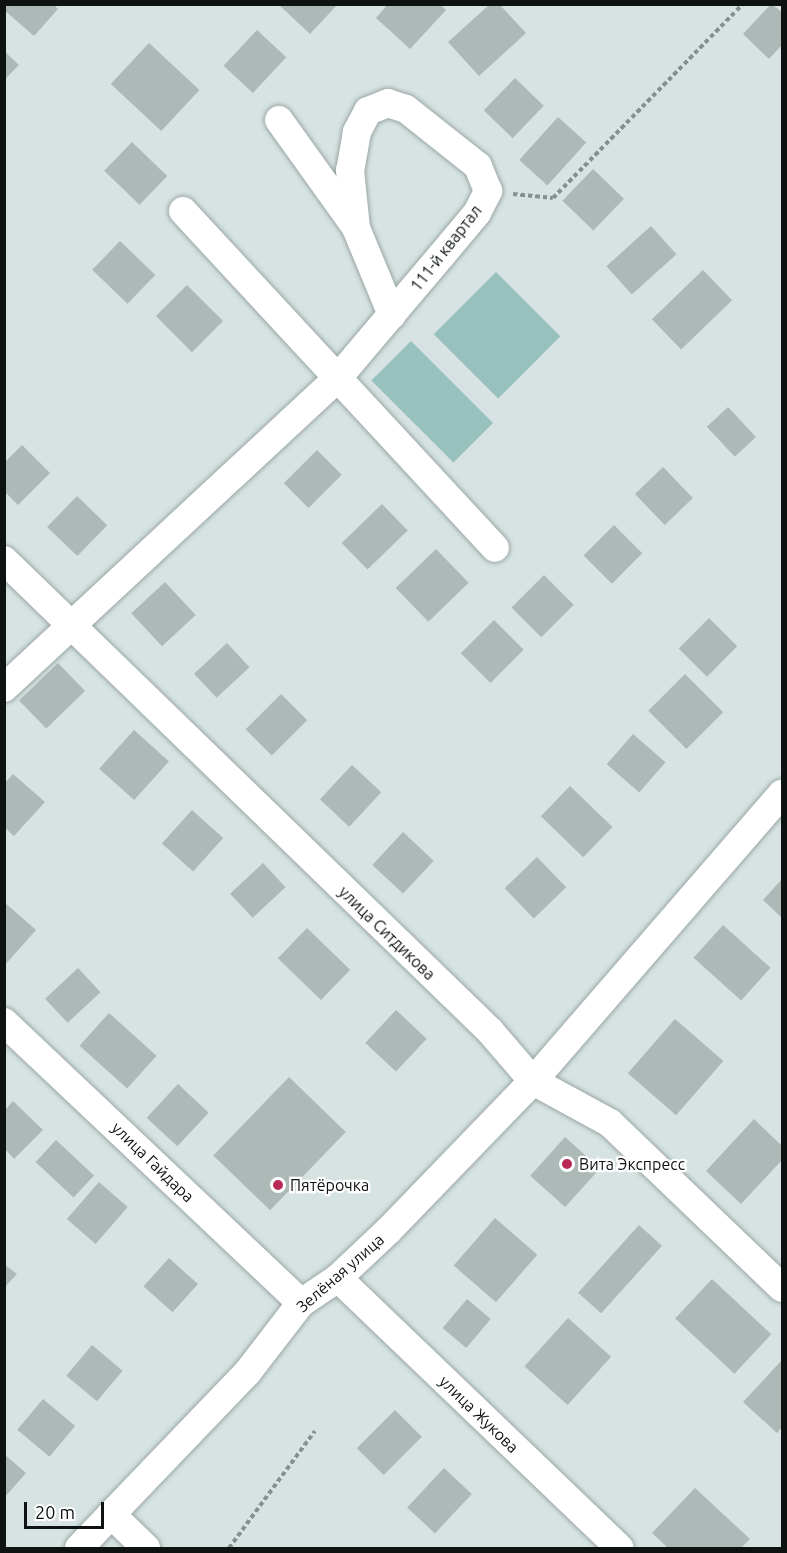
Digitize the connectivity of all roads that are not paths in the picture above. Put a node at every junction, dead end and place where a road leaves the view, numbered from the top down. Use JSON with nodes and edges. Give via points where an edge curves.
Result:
{"nodes":[{"id":1,"x":279,"y":120,"type":"dead end"},
{"id":2,"x":183,"y":211,"type":"dead end"},
{"id":3,"x":356,"y":228,"type":"junction"},
{"id":4,"x":392,"y":315,"type":"junction"},
{"id":5,"x":337,"y":379,"type":"junction"},
{"id":6,"x":495,"y":548,"type":"dead end"},
{"id":7,"x":4,"y":560,"type":"edge"},
{"id":8,"x":68,"y":625,"type":"junction"},
{"id":9,"x":4,"y":688,"type":"edge"},
{"id":10,"x":783,"y":794,"type":"edge"},
{"id":11,"x":4,"y":1022,"type":"edge"},
{"id":12,"x":532,"y":1081,"type":"junction"},
{"id":13,"x":338,"y":1278,"type":"junction"},
{"id":14,"x":783,"y":1288,"type":"edge"},
{"id":15,"x":301,"y":1303,"type":"junction"},
{"id":16,"x":111,"y":1514,"type":"junction"},
{"id":17,"x":79,"y":1548,"type":"edge"},
{"id":18,"x":146,"y":1548,"type":"edge"},
{"id":19,"x":620,"y":1548,"type":"edge"}],
"edges":[{"from":1,"to":3,"type":"street"},
{"from":2,"to":5,"type":"street"},
{"from":3,"to":4,"type":"street","name":"111-й квартал"},
{"from":3,"to":4,"type":"street","name":"111-й квартал","via":[[350,170],[357,132],[368,111],[388,103],[406,109],[478,166],[488,191]]},
{"from":4,"to":5,"type":"street","name":"111-й квартал"},
{"from":5,"to":6,"type":"street"},
{"from":5,"to":8,"type":"street","name":"111-й квартал"},
{"from":7,"to":8,"type":"street","name":"улица Ситдикова"},
{"from":8,"to":9,"type":"street","name":"111-й квартал"},
{"from":8,"to":12,"type":"street","name":"улица Ситдикова","via":[[490,1031]]},
{"from":10,"to":12,"type":"street","name":"Зелёная улица"},
{"from":11,"to":15,"type":"street","name":"улица Гайдара"},
{"from":12,"to":13,"type":"street","name":"Зелёная улица"},
{"from":12,"to":14,"type":"street","name":"улица Ситдикова","via":[[610,1123]]},
{"from":13,"to":15,"type":"street","name":"Зелёная улица"},
{"from":13,"to":19,"type":"street","name":"улица Жукова"},
{"from":15,"to":16,"type":"street","name":"Зелёная улица","via":[[247,1373]]},
{"from":16,"to":17,"type":"street","name":"Зелёная улица"},
{"from":16,"to":18,"type":"street"}]}
